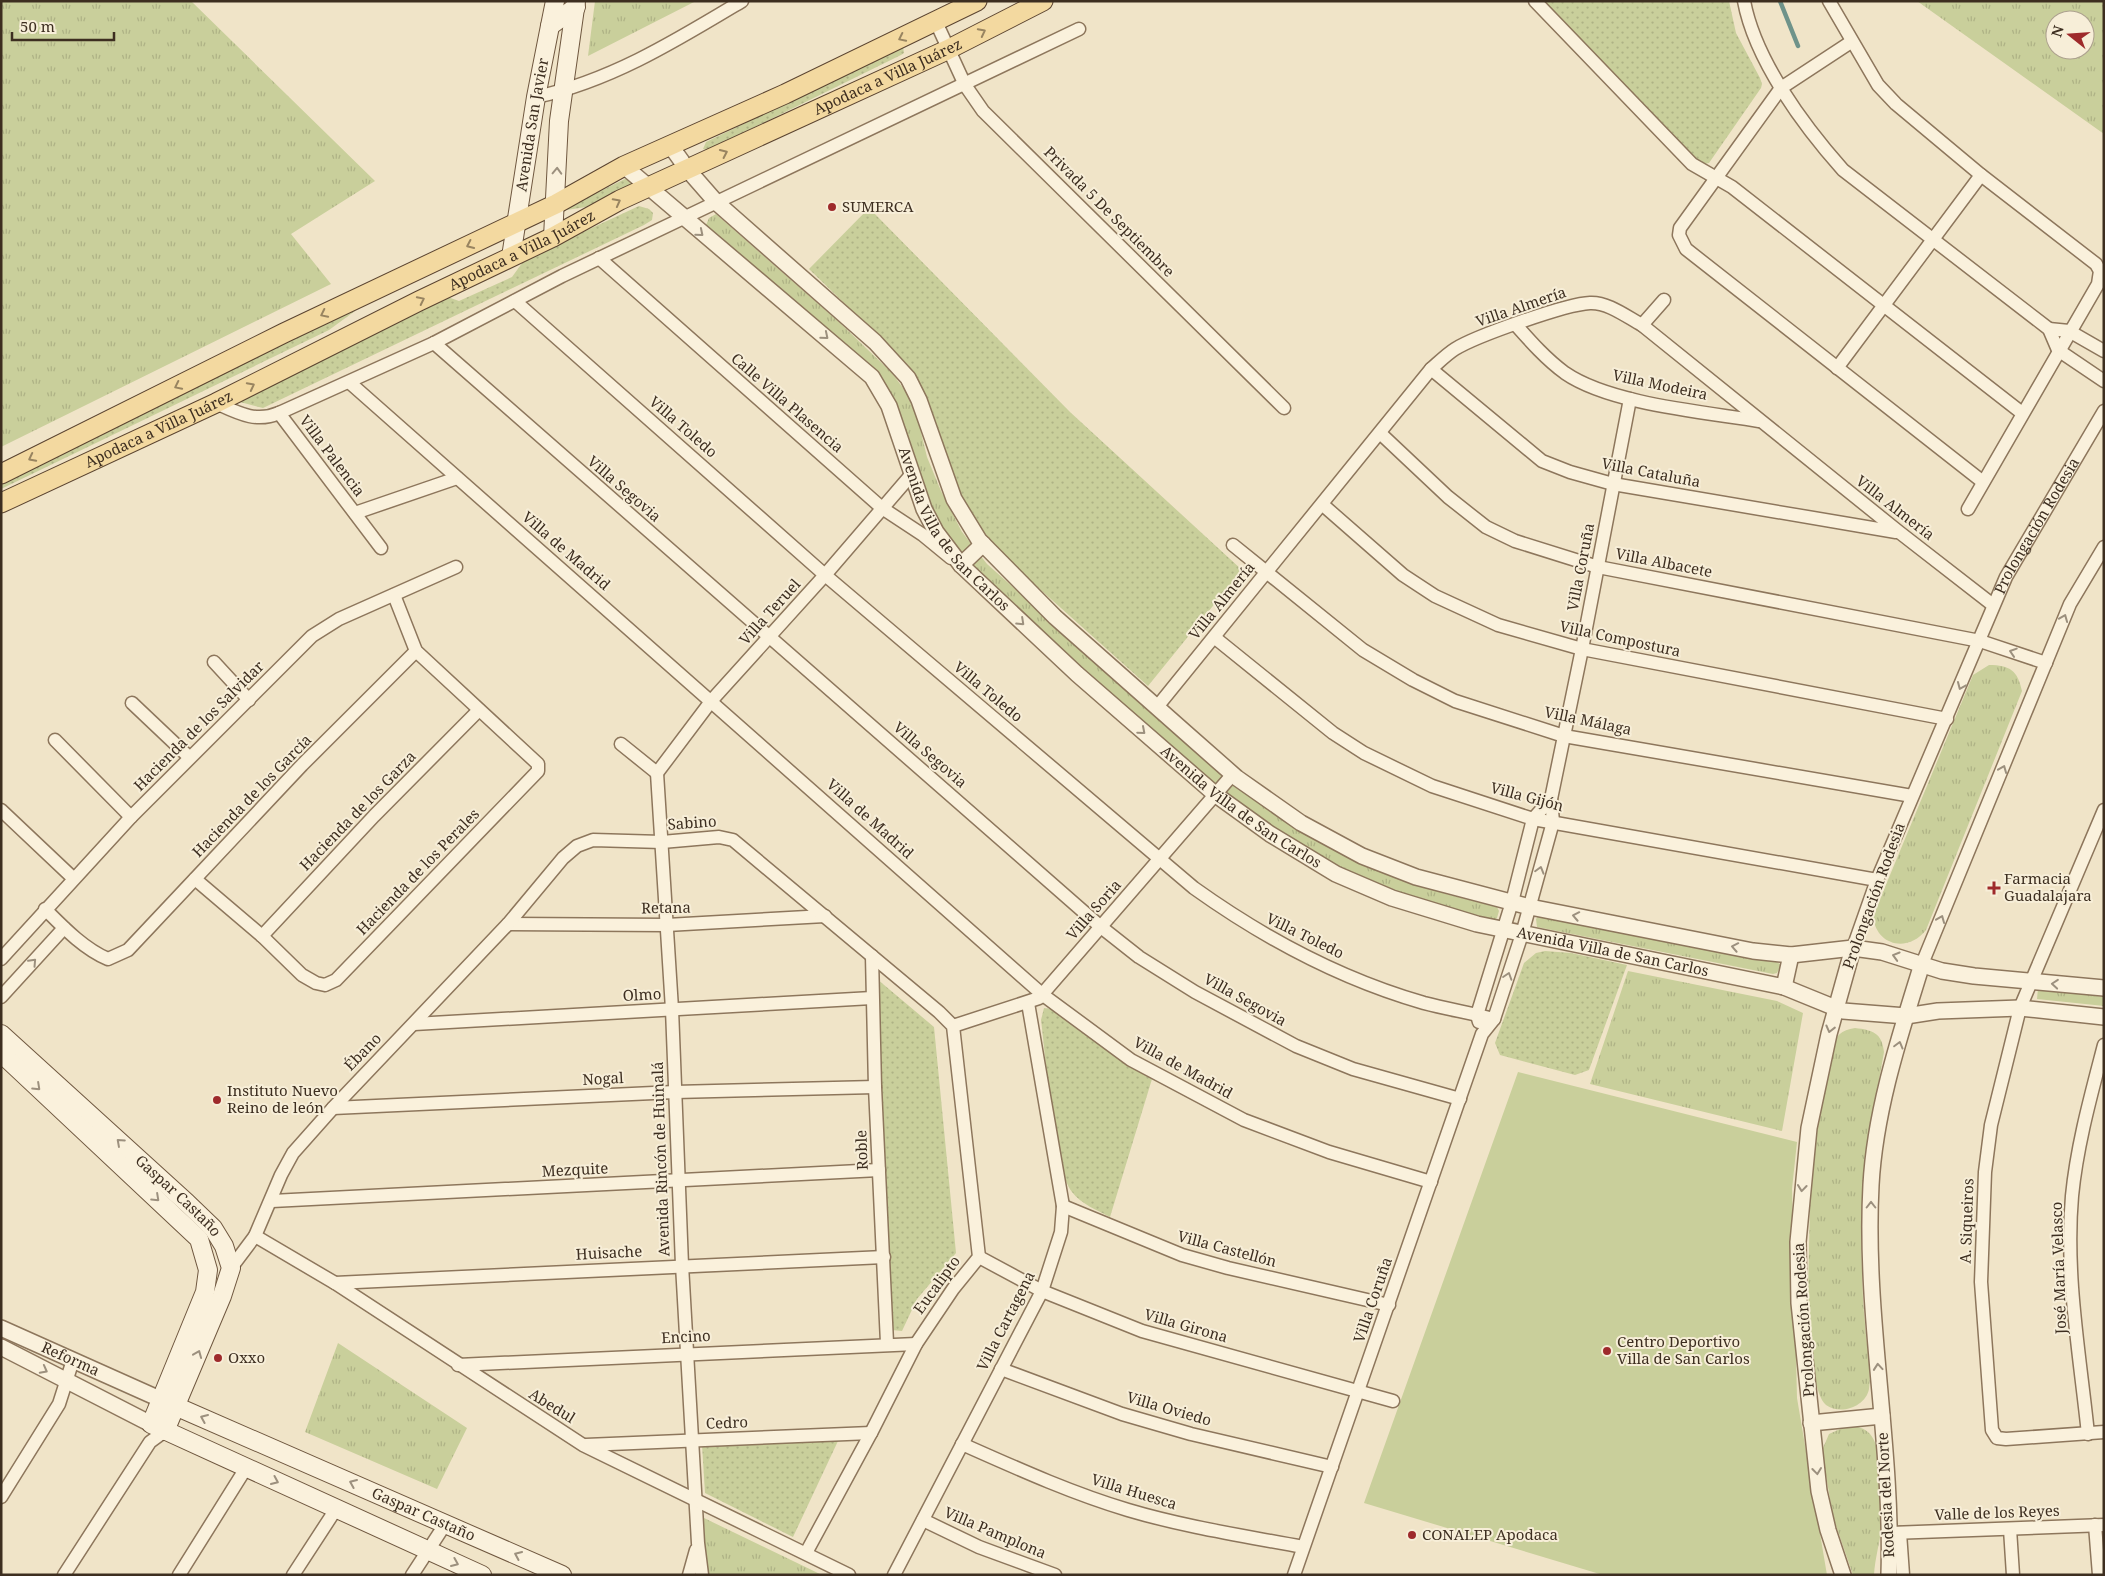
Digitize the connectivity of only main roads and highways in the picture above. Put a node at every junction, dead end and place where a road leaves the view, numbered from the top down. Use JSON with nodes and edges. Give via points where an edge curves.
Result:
{"nodes":[{"id":1,"x":555,"y":1,"type":"edge"},
{"id":2,"x":977,"y":1,"type":"edge"},
{"id":3,"x":1043,"y":1,"type":"edge"},
{"id":4,"x":576,"y":4,"type":"edge"},
{"id":5,"x":550,"y":26,"type":"junction"},
{"id":6,"x":556,"y":204,"type":"junction"},
{"id":7,"x":514,"y":224,"type":"junction"},
{"id":8,"x":553,"y":237,"type":"junction"},
{"id":9,"x":511,"y":256,"type":"junction"},
{"id":10,"x":58,"y":445,"type":"junction"},
{"id":11,"x":71,"y":471,"type":"junction"},
{"id":12,"x":1,"y":474,"type":"edge"},
{"id":13,"x":1,"y":503,"type":"edge"},
{"id":14,"x":1,"y":1034,"type":"edge"},
{"id":15,"x":1,"y":1053,"type":"edge"},
{"id":16,"x":169,"y":1404,"type":"junction"},
{"id":17,"x":482,"y":1575,"type":"edge"},
{"id":18,"x":562,"y":1575,"type":"edge"}],
"edges":[{"from":1,"to":5,"type":"main road","name":"Avenida San Javier"},
{"from":2,"to":6,"type":"main road","name":"Apodaca a Villa Juárez","one_way":true,"via":[[785,94],[624,166]]},
{"from":8,"to":3,"type":"main road","name":"Apodaca a Villa Juárez","one_way":true,"via":[[648,188],[947,50]]},
{"from":4,"to":5,"type":"main road"},
{"from":6,"to":4,"type":"main road","one_way":true,"via":[[559,121]]},
{"from":5,"to":7,"type":"main road","name":"Avenida San Javier"},
{"from":6,"to":7,"type":"main road","name":"Apodaca a Villa Juárez"},
{"from":6,"to":8,"type":"main road"},
{"from":7,"to":9,"type":"main road","name":"Avenida San Javier"},
{"from":7,"to":10,"type":"main road","name":"Apodaca a Villa Juárez","one_way":true},
{"from":8,"to":9,"type":"main road","name":"Apodaca a Villa Juárez"},
{"from":11,"to":9,"type":"main road","name":"Apodaca a Villa Juárez","one_way":true,"via":[[216,403]]},
{"from":10,"to":11,"type":"main road"},
{"from":10,"to":12,"type":"main road","name":"Apodaca a Villa Juárez","one_way":true},
{"from":11,"to":13,"type":"main road","name":"Apodaca a Villa Juárez"},
{"from":16,"to":14,"type":"main road","name":"Gaspar Castaño","one_way":true,"via":[[231,1268],[224,1246],[213,1228]]},
{"from":15,"to":16,"type":"main road","name":"Gaspar Castaño","one_way":true,"via":[[199,1239],[208,1270],[205,1292]]},
{"from":16,"to":17,"type":"main road","name":"Gaspar Castaño","one_way":true,"via":[[158,1428]]},
{"from":18,"to":16,"type":"main road","name":"Gaspar Castaño","one_way":true}]}
